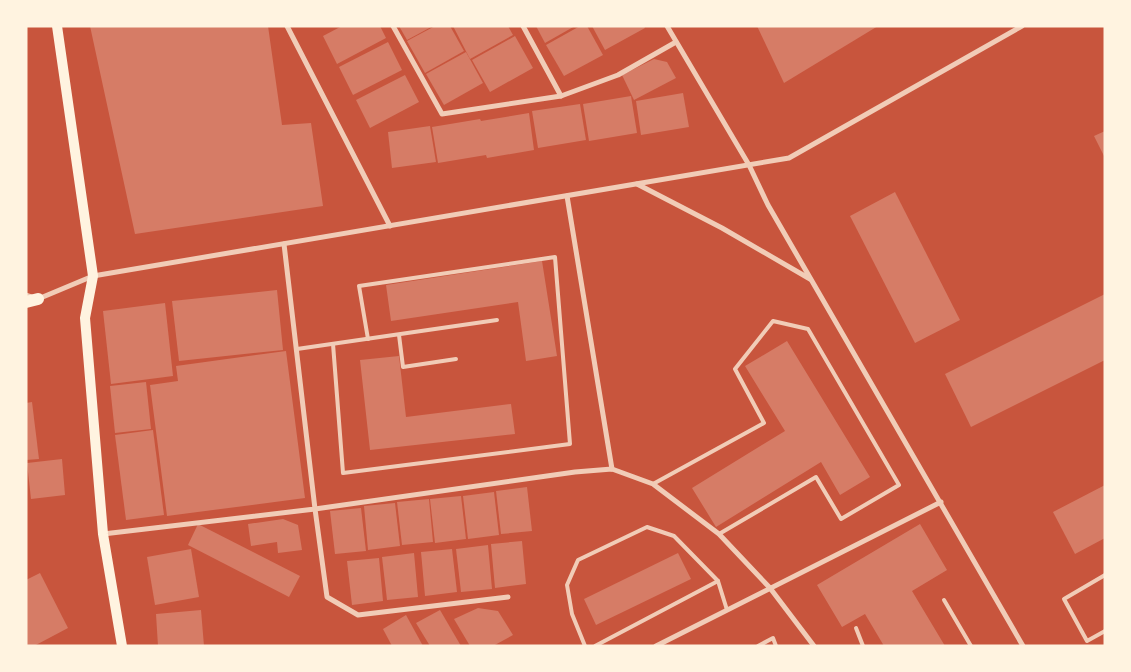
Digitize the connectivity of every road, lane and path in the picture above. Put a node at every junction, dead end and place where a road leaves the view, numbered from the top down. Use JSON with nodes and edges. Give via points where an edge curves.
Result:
{"nodes":[{"id":1,"x":57,"y":26,"type":"edge"},
{"id":2,"x":287,"y":26,"type":"edge"},
{"id":3,"x":393,"y":26,"type":"edge"},
{"id":4,"x":523,"y":26,"type":"edge"},
{"id":5,"x":667,"y":26,"type":"edge"},
{"id":6,"x":1022,"y":26,"type":"edge"},
{"id":7,"x":676,"y":42,"type":"junction"},
{"id":8,"x":561,"y":96,"type":"junction"},
{"id":9,"x":749,"y":165,"type":"junction"},
{"id":10,"x":637,"y":184,"type":"junction"},
{"id":11,"x":566,"y":196,"type":"junction"},
{"id":12,"x":390,"y":226,"type":"junction"},
{"id":13,"x":284,"y":244,"type":"junction"},
{"id":14,"x":94,"y":276,"type":"junction"},
{"id":15,"x":811,"y":279,"type":"junction"},
{"id":16,"x":30,"y":298,"type":"edge"},
{"id":17,"x":497,"y":320,"type":"dead end"},
{"id":18,"x":399,"y":334,"type":"junction"},
{"id":19,"x":368,"y":339,"type":"junction"},
{"id":20,"x":333,"y":344,"type":"junction"},
{"id":21,"x":297,"y":349,"type":"junction"},
{"id":22,"x":456,"y":359,"type":"dead end"},
{"id":23,"x":612,"y":469,"type":"junction"},
{"id":24,"x":653,"y":484,"type":"junction"},
{"id":25,"x":941,"y":502,"type":"junction"},
{"id":26,"x":315,"y":509,"type":"junction"},
{"id":27,"x":103,"y":534,"type":"junction"},
{"id":28,"x":719,"y":534,"type":"junction"},
{"id":29,"x":1105,"y":575,"type":"edge"},
{"id":30,"x":718,"y":581,"type":"junction"},
{"id":31,"x":770,"y":588,"type":"junction"},
{"id":32,"x":508,"y":597,"type":"dead end"},
{"id":33,"x":944,"y":600,"type":"dead end"},
{"id":34,"x":727,"y":610,"type":"junction"},
{"id":35,"x":856,"y":628,"type":"dead end"},
{"id":36,"x":1105,"y":630,"type":"edge"},
{"id":37,"x":122,"y":646,"type":"edge"},
{"id":38,"x":585,"y":646,"type":"edge"},
{"id":39,"x":595,"y":646,"type":"edge"},
{"id":40,"x":656,"y":646,"type":"edge"},
{"id":41,"x":758,"y":646,"type":"edge"},
{"id":42,"x":776,"y":646,"type":"edge"},
{"id":43,"x":814,"y":646,"type":"edge"},
{"id":44,"x":863,"y":646,"type":"edge"},
{"id":45,"x":971,"y":646,"type":"edge"},
{"id":46,"x":1023,"y":646,"type":"edge"}],
"edges":[{"from":1,"to":14,"type":"main road"},
{"from":2,"to":12,"type":"street"},
{"from":3,"to":8,"type":"street","via":[[442,114]]},
{"from":4,"to":8,"type":"street"},
{"from":5,"to":7,"type":"street"},
{"from":6,"to":9,"type":"street","via":[[788,158]]},
{"from":7,"to":8,"type":"street","via":[[618,75]]},
{"from":7,"to":9,"type":"street"},
{"from":9,"to":10,"type":"street"},
{"from":9,"to":15,"type":"street"},
{"from":10,"to":11,"type":"street"},
{"from":10,"to":15,"type":"street"},
{"from":11,"to":12,"type":"street"},
{"from":11,"to":23,"type":"street"},
{"from":12,"to":13,"type":"street"},
{"from":13,"to":14,"type":"street"},
{"from":13,"to":21,"type":"street"},
{"from":14,"to":16,"type":"street"},
{"from":14,"to":27,"type":"main road","via":[[85,318]]},
{"from":15,"to":25,"type":"street"},
{"from":17,"to":18,"type":"lane"},
{"from":18,"to":19,"type":"lane"},
{"from":18,"to":22,"type":"lane","via":[[403,367]]},
{"from":19,"to":20,"type":"lane"},
{"from":19,"to":20,"type":"lane","via":[[359,286],[555,257],[570,444],[343,474]]},
{"from":20,"to":21,"type":"lane"},
{"from":21,"to":26,"type":"street"},
{"from":23,"to":24,"type":"street"},
{"from":23,"to":26,"type":"street"},
{"from":24,"to":28,"type":"street"},
{"from":24,"to":28,"type":"lane","via":[[764,423],[735,369],[773,321],[808,329],[899,485],[841,519],[816,477]]},
{"from":25,"to":31,"type":"street"},
{"from":25,"to":46,"type":"street"},
{"from":26,"to":27,"type":"street"},
{"from":26,"to":32,"type":"street","via":[[327,596],[358,615]]},
{"from":27,"to":37,"type":"main road"},
{"from":28,"to":31,"type":"street"},
{"from":29,"to":36,"type":"lane","via":[[1064,599],[1087,641]]},
{"from":30,"to":34,"type":"lane"},
{"from":30,"to":38,"type":"lane","via":[[674,536],[648,527],[578,560],[567,585],[572,614]]},
{"from":30,"to":39,"type":"lane"},
{"from":31,"to":34,"type":"street"},
{"from":31,"to":43,"type":"street"},
{"from":33,"to":45,"type":"lane"},
{"from":34,"to":40,"type":"street"},
{"from":35,"to":44,"type":"lane"},
{"from":41,"to":42,"type":"lane","via":[[773,638]]}]}
